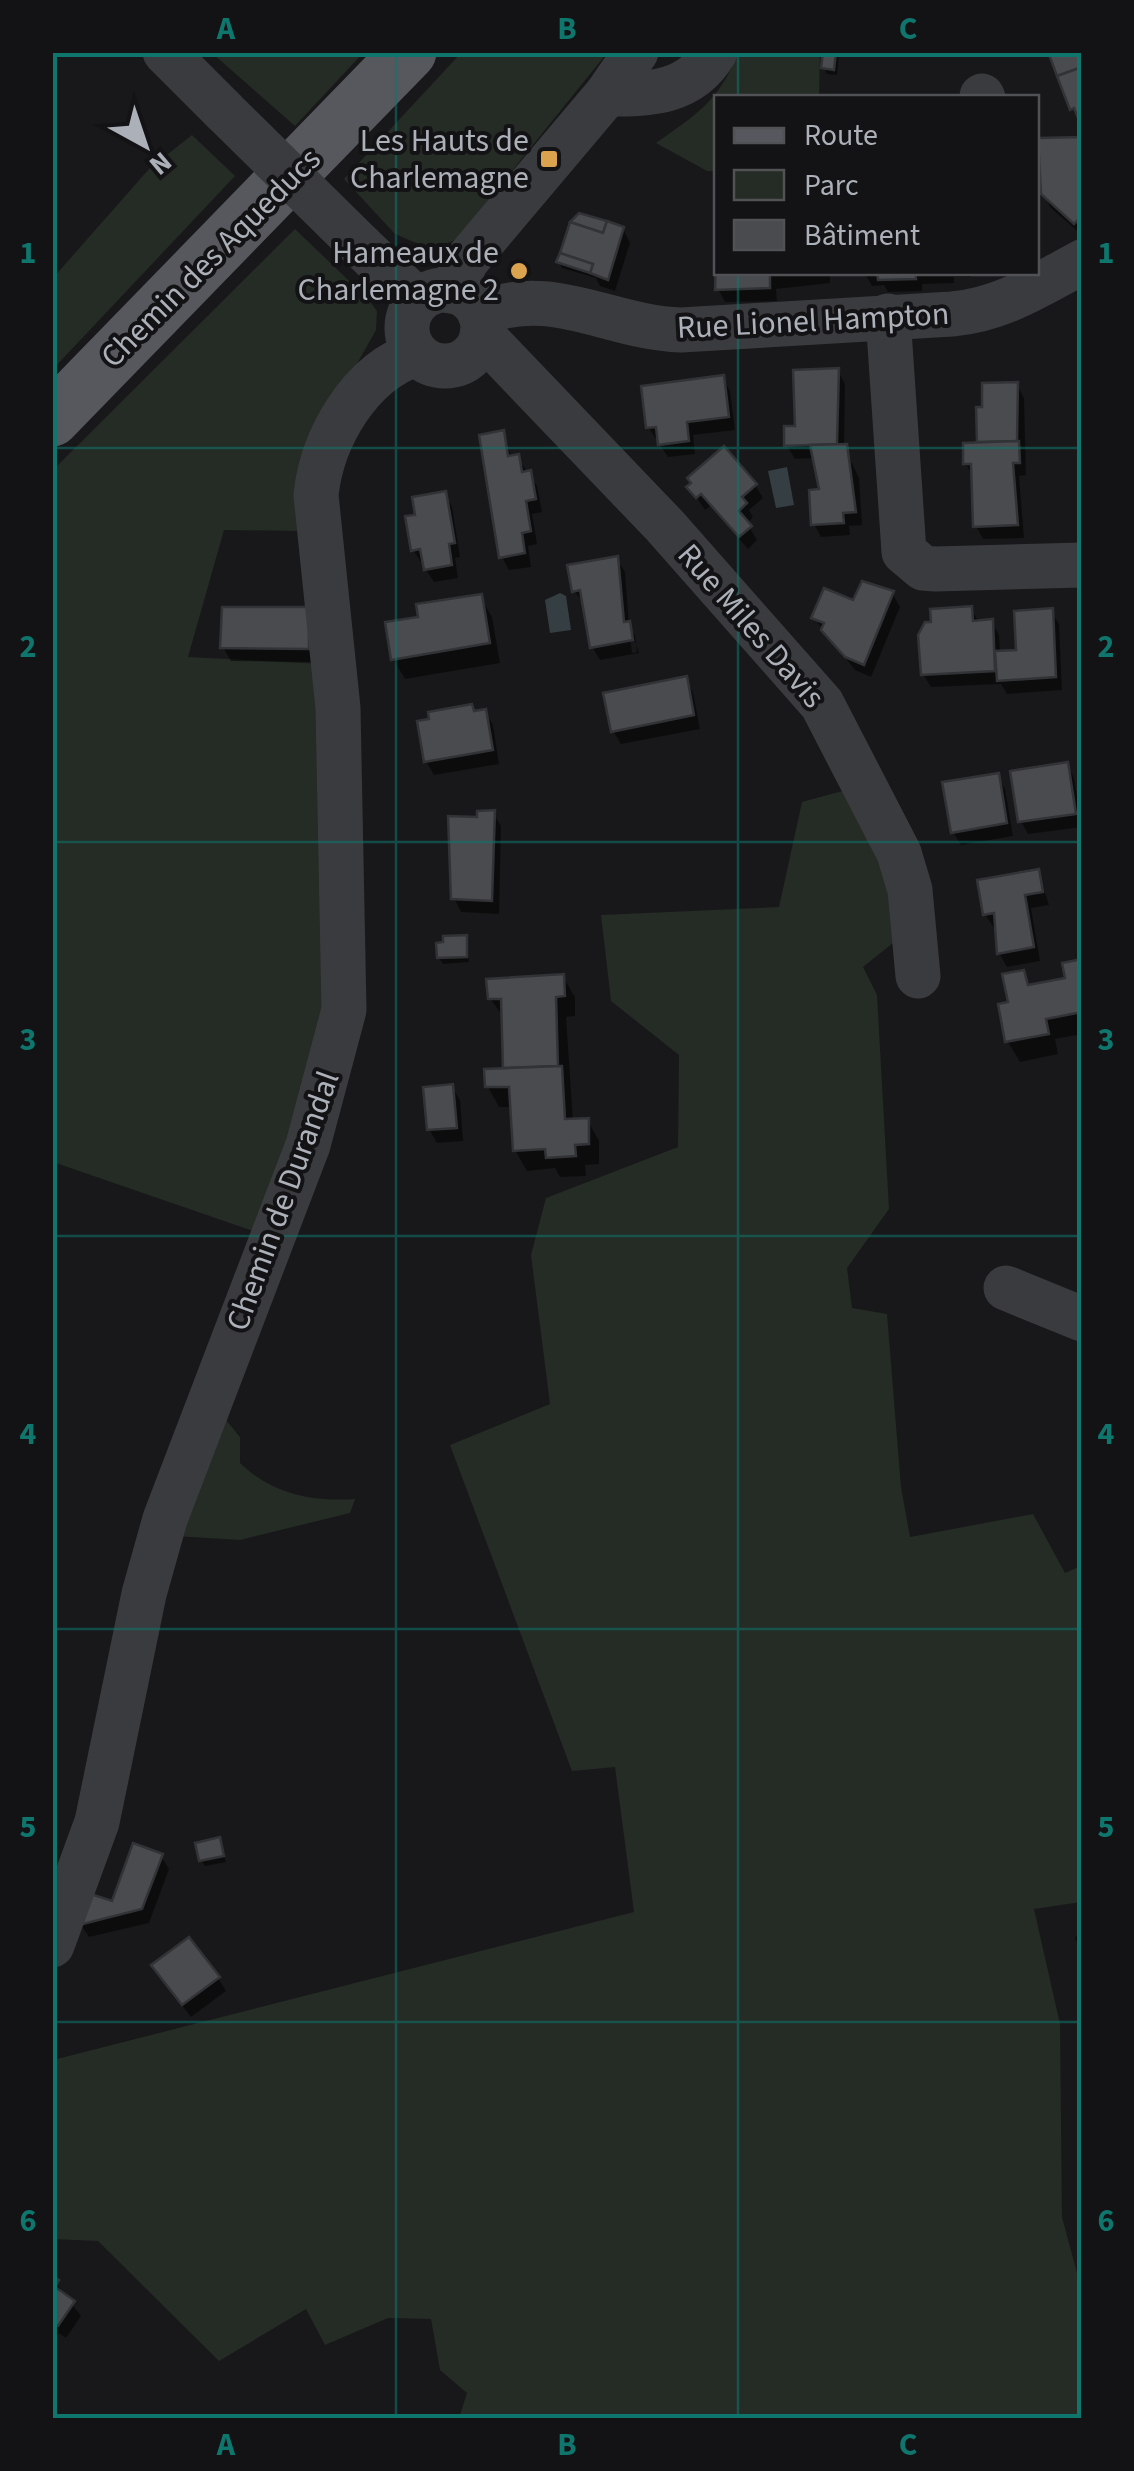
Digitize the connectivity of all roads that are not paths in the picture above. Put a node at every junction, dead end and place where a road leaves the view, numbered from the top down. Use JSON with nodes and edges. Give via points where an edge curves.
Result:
{"nodes":[{"id":1,"x":164,"y":52,"type":"edge"},
{"id":2,"x":409,"y":52,"type":"edge"},
{"id":3,"x":636,"y":52,"type":"edge"},
{"id":4,"x":715,"y":52,"type":"edge"},
{"id":5,"x":607,"y":94,"type":"junction"},
{"id":6,"x":1082,"y":262,"type":"edge"},
{"id":7,"x":1011,"y":286,"type":"edge"},
{"id":8,"x":458,"y":310,"type":"junction"},
{"id":9,"x":888,"y":316,"type":"junction"},
{"id":10,"x":416,"y":354,"type":"junction"},
{"id":11,"x":52,"y":419,"type":"edge"},
{"id":12,"x":1082,"y":565,"type":"edge"},
{"id":13,"x":918,"y":976,"type":"dead end"},
{"id":14,"x":1006,"y":1288,"type":"dead end"},
{"id":15,"x":1082,"y":1320,"type":"edge"},
{"id":16,"x":52,"y":1945,"type":"edge"}],
"edges":[{"from":1,"to":8,"type":"street","bridge":true,"via":[[361,246]]},
{"from":2,"to":11,"type":"main road","name":"Chemin des Aqueducs"},
{"from":3,"to":5,"type":"street"},
{"from":4,"to":5,"type":"street","via":[[704,70],[677,87]]},
{"from":5,"to":8,"type":"street","via":[[467,260]]},
{"from":6,"to":7,"type":"street","name":"Rue Lionel Hampton"},
{"from":7,"to":9,"type":"street","name":"Rue Lionel Hampton","via":[[978,312]]},
{"from":8,"to":9,"type":"street","name":"Rue Lionel Hampton","via":[[548,302],[651,330]]},
{"from":8,"to":10,"type":"street","via":[[406,327]]},
{"from":8,"to":10,"type":"street","via":[[470,356],[437,366]]},
{"from":8,"to":13,"type":"street","name":"Rue Miles Davis","via":[[665,526],[822,704],[899,853],[910,890]]},
{"from":9,"to":12,"type":"street","via":[[904,552],[934,569]]},
{"from":10,"to":16,"type":"street","name":"Chemin de Durandal","via":[[373,378],[319,464],[320,549],[338,708],[344,911],[344,1010],[335,1057],[308,1145],[165,1519],[96,1822]]},
{"from":14,"to":15,"type":"street"}]}
